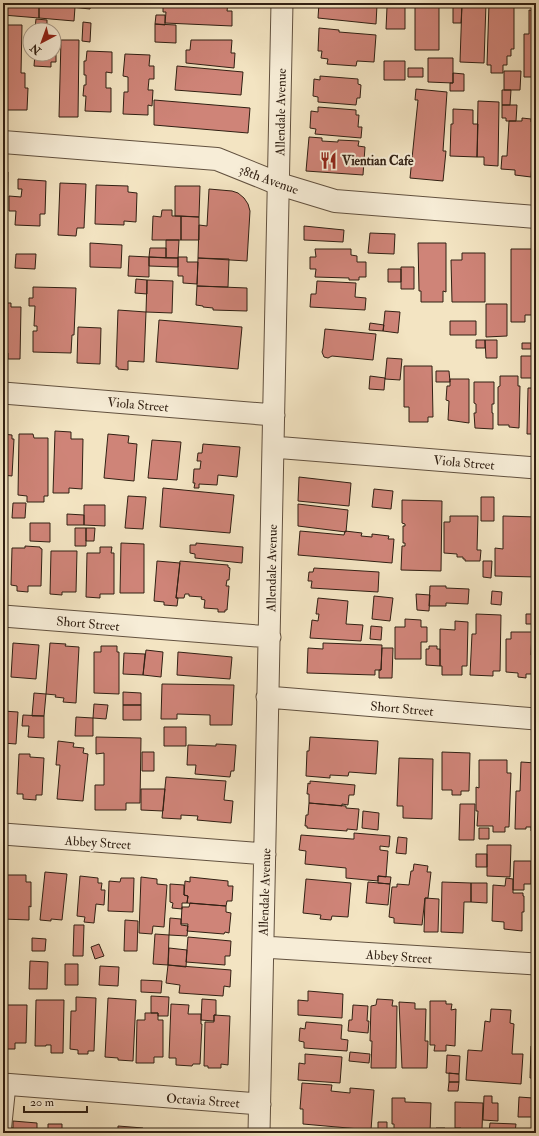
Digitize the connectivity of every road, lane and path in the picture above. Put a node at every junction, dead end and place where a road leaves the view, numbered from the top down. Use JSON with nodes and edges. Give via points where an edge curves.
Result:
{"nodes":[{"id":1,"x":282,"y":3,"type":"edge"},
{"id":2,"x":3,"y":142,"type":"edge"},
{"id":3,"x":279,"y":184,"type":"junction"},
{"id":4,"x":536,"y":217,"type":"edge"},
{"id":5,"x":3,"y":393,"type":"edge"},
{"id":6,"x":274,"y":415,"type":"junction"},
{"id":7,"x":273,"y":447,"type":"junction"},
{"id":8,"x":536,"y":468,"type":"edge"},
{"id":9,"x":3,"y":616,"type":"edge"},
{"id":10,"x":270,"y":637,"type":"junction"},
{"id":11,"x":268,"y":698,"type":"junction"},
{"id":12,"x":536,"y":719,"type":"edge"},
{"id":13,"x":3,"y":834,"type":"edge"},
{"id":14,"x":266,"y":854,"type":"junction"},
{"id":15,"x":263,"y":947,"type":"junction"},
{"id":16,"x":536,"y":964,"type":"edge"},
{"id":17,"x":7,"y":1084,"type":"edge"},
{"id":18,"x":260,"y":1104,"type":"junction"},
{"id":19,"x":5,"y":1133,"type":"edge"},
{"id":20,"x":259,"y":1133,"type":"edge"}],
"edges":[{"from":1,"to":3,"type":"street","name":"Allendale Avenue"},
{"from":2,"to":3,"type":"street","name":"38th Avenue","via":[[217,159]]},
{"from":3,"to":4,"type":"street","name":"38th Avenue","via":[[335,201]]},
{"from":3,"to":6,"type":"street","name":"Allendale Avenue"},
{"from":5,"to":6,"type":"street","name":"Viola Street"},
{"from":6,"to":7,"type":"street","name":"Allendale Avenue"},
{"from":7,"to":8,"type":"street","name":"Viola Street"},
{"from":7,"to":10,"type":"street","name":"Allendale Avenue"},
{"from":9,"to":10,"type":"street","name":"Short Street"},
{"from":10,"to":11,"type":"street","name":"Allendale Avenue"},
{"from":11,"to":12,"type":"street","name":"Short Street"},
{"from":11,"to":14,"type":"street","name":"Allendale Avenue"},
{"from":13,"to":14,"type":"street","name":"Abbey Street"},
{"from":14,"to":15,"type":"street","name":"Allendale Avenue"},
{"from":15,"to":16,"type":"street","name":"Abbey Street"},
{"from":15,"to":18,"type":"street","name":"Allendale Avenue"},
{"from":17,"to":18,"type":"street","name":"Octavia Street"},
{"from":17,"to":19,"type":"lane"},
{"from":18,"to":20,"type":"street","name":"Allendale Avenue"}]}
